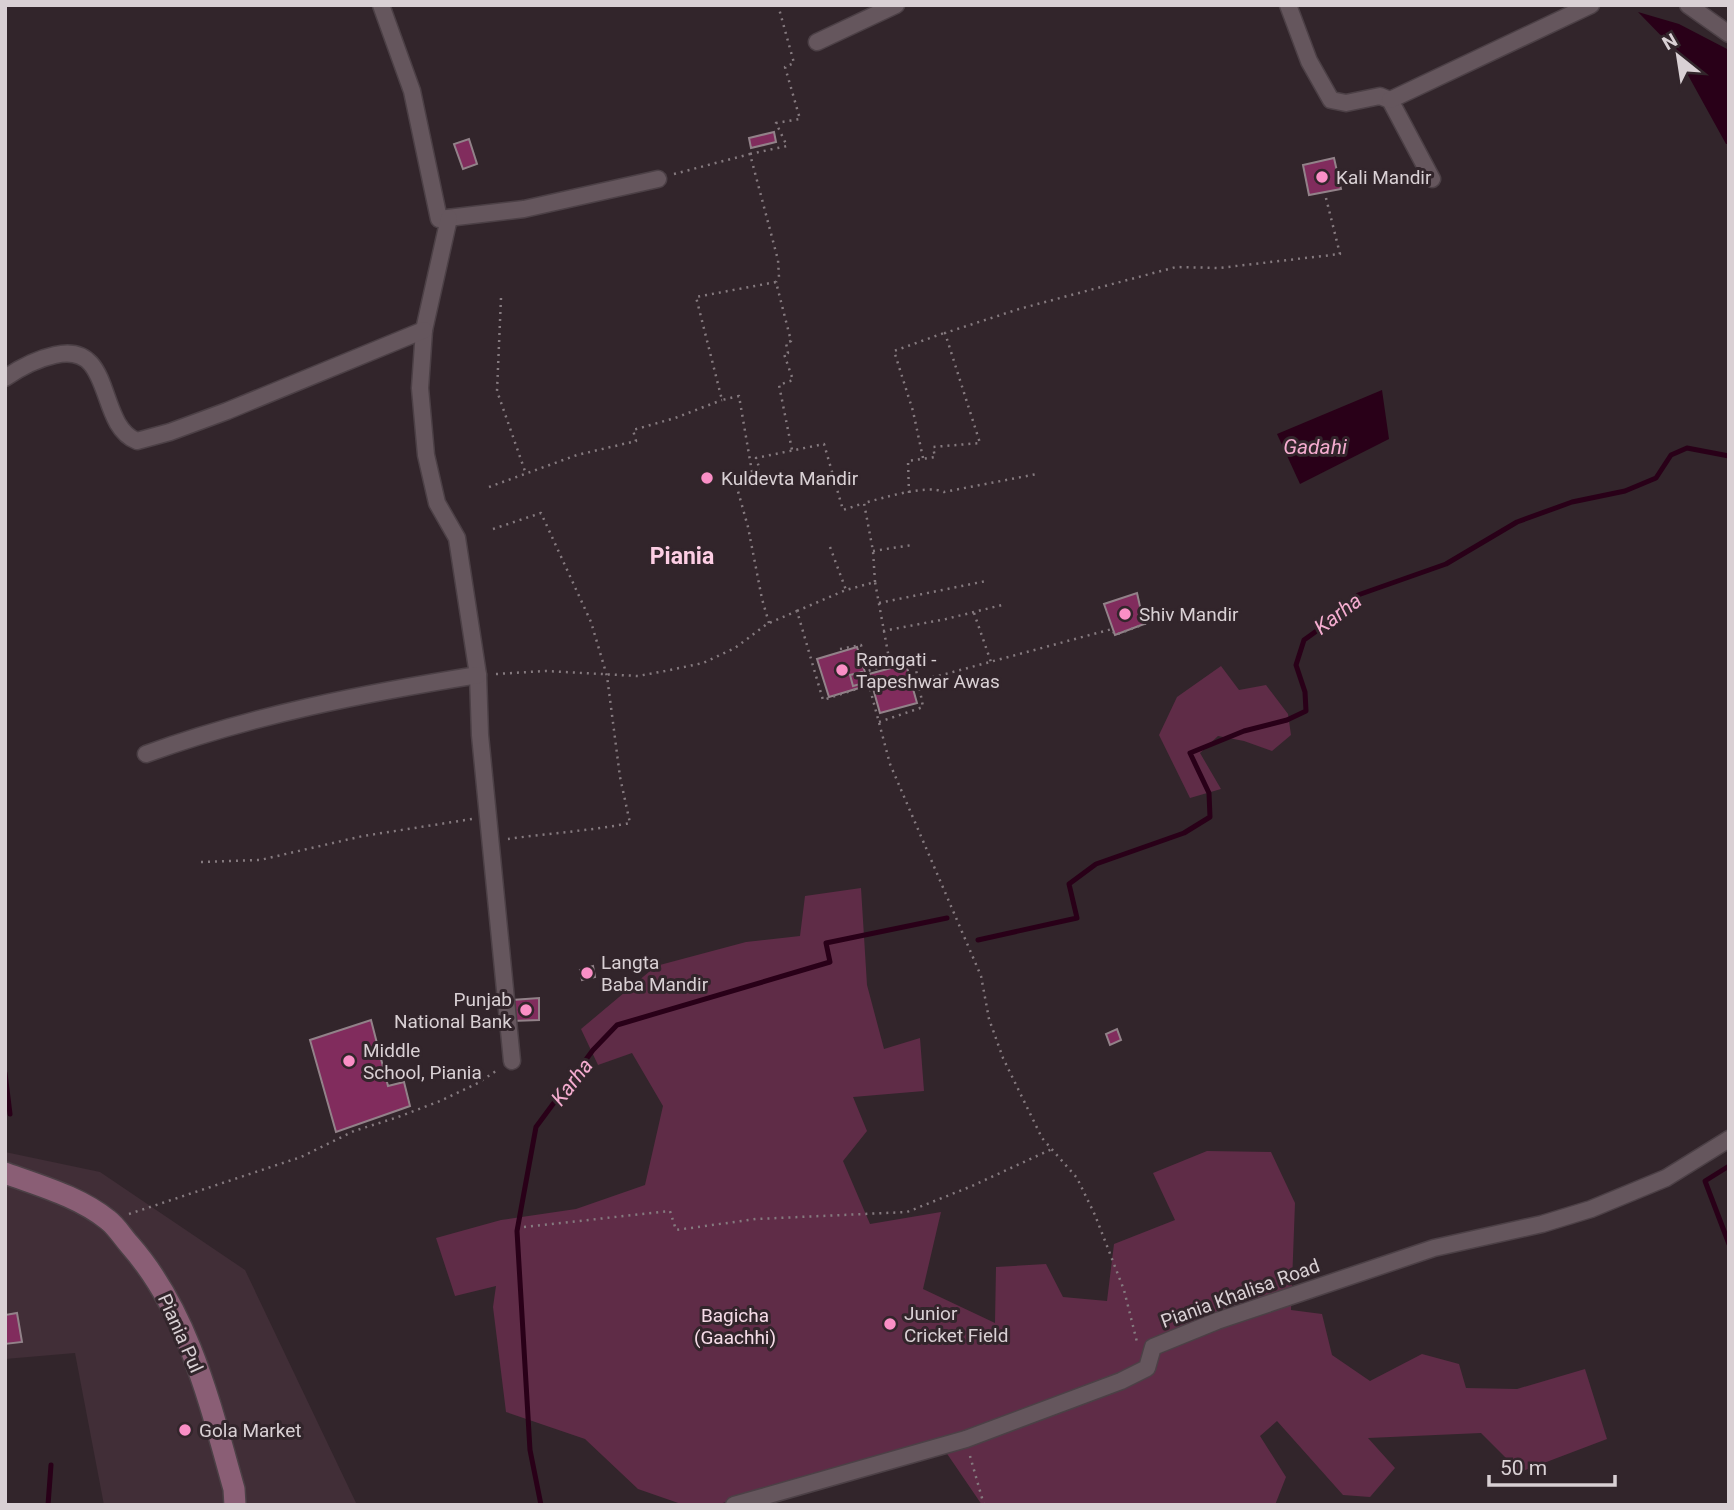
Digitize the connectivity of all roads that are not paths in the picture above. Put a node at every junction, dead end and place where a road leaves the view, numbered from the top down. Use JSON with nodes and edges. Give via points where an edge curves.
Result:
{"nodes":[{"id":1,"x":381,"y":5,"type":"edge"},
{"id":2,"x":896,"y":5,"type":"edge"},
{"id":3,"x":1288,"y":5,"type":"edge"},
{"id":4,"x":1591,"y":5,"type":"edge"},
{"id":5,"x":1688,"y":5,"type":"edge"},
{"id":6,"x":1729,"y":34,"type":"edge"},
{"id":7,"x":817,"y":42,"type":"dead end"},
{"id":8,"x":1390,"y":100,"type":"junction"},
{"id":9,"x":658,"y":180,"type":"road end"},
{"id":10,"x":1432,"y":180,"type":"dead end"},
{"id":11,"x":449,"y":218,"type":"junction"},
{"id":12,"x":424,"y":330,"type":"junction"},
{"id":13,"x":5,"y":378,"type":"edge"},
{"id":14,"x":478,"y":675,"type":"junction"},
{"id":15,"x":146,"y":754,"type":"dead end"},
{"id":16,"x":512,"y":1061,"type":"road end"},
{"id":17,"x":1729,"y":1139,"type":"edge"},
{"id":18,"x":5,"y":1173,"type":"edge"},
{"id":19,"x":234,"y":1497,"type":"edge"},
{"id":20,"x":734,"y":1505,"type":"edge"}],
"edges":[{"from":1,"to":11,"type":"street","via":[[412,91],[439,219]]},
{"from":2,"to":7,"type":"street"},
{"from":3,"to":8,"type":"street","via":[[1309,61],[1331,100],[1346,103],[1380,96]]},
{"from":4,"to":8,"type":"street"},
{"from":5,"to":6,"type":"street"},
{"from":8,"to":10,"type":"street"},
{"from":9,"to":11,"type":"street","via":[[524,209]]},
{"from":11,"to":12,"type":"street"},
{"from":12,"to":13,"type":"street","via":[[227,411],[137,441],[117,424],[97,372],[76,353],[46,357]]},
{"from":12,"to":14,"type":"street","via":[[420,388],[426,456],[437,503],[457,538]]},
{"from":14,"to":15,"type":"street","via":[[280,713]]},
{"from":14,"to":16,"type":"street"},
{"from":17,"to":20,"type":"street","name":"Piania Khalisa Road","via":[[1666,1178],[1591,1209],[1434,1248],[1217,1321],[1153,1348],[1147,1368],[1121,1381],[966,1439]]},
{"from":18,"to":19,"type":"main road","name":"Piania Pul","via":[[77,1199],[109,1220],[144,1260],[176,1313],[207,1394]]}]}
